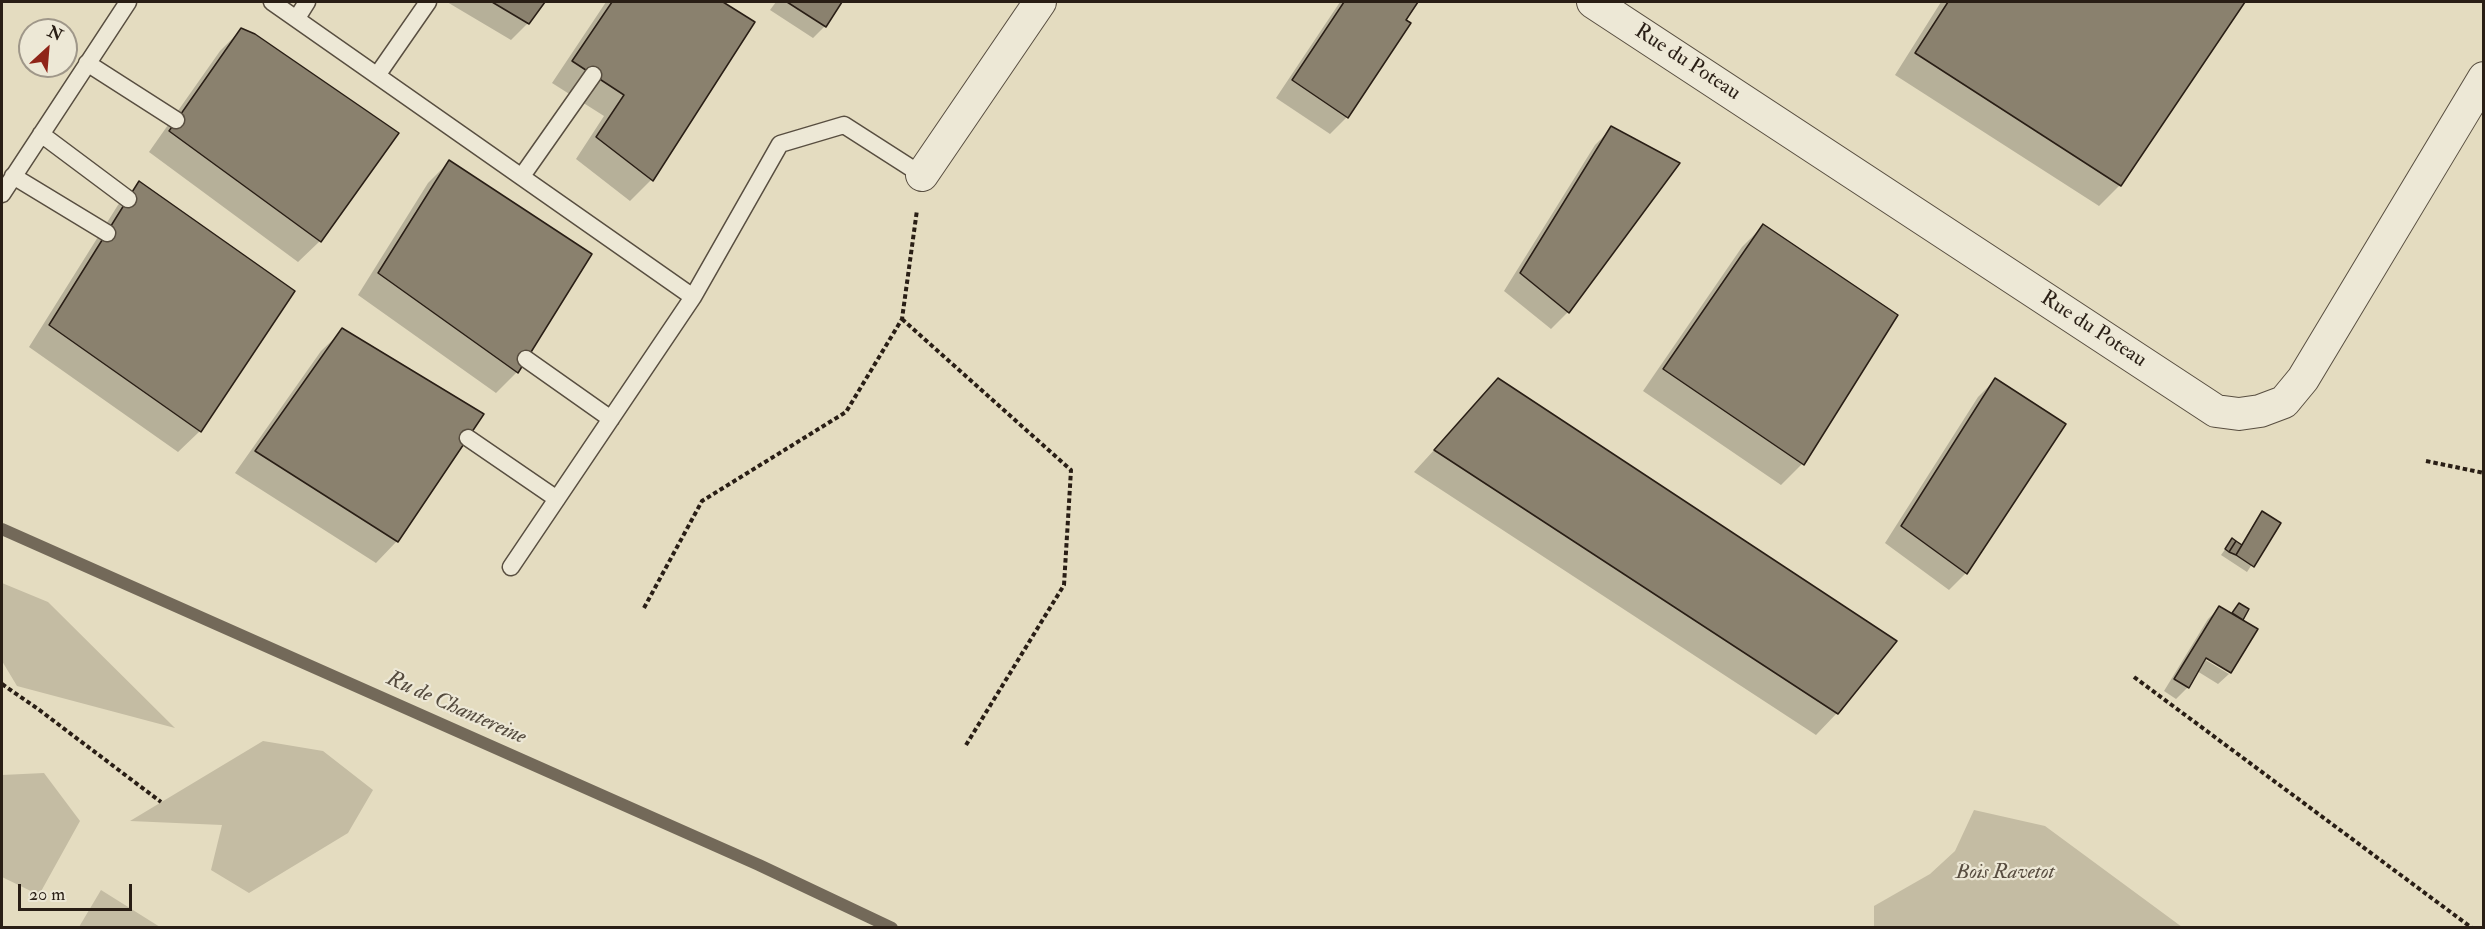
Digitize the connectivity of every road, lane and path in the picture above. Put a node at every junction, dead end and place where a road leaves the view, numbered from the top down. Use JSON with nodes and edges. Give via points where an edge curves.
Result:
{"nodes":[{"id":1,"x":128,"y":2,"type":"edge"},
{"id":2,"x":273,"y":2,"type":"edge"},
{"id":3,"x":307,"y":2,"type":"edge"},
{"id":4,"x":428,"y":2,"type":"edge"},
{"id":5,"x":1040,"y":2,"type":"edge"},
{"id":6,"x":1593,"y":2,"type":"edge"},
{"id":7,"x":297,"y":18,"type":"junction"},
{"id":8,"x":87,"y":63,"type":"junction"},
{"id":9,"x":378,"y":74,"type":"junction"},
{"id":10,"x":593,"y":75,"type":"dead end"},
{"id":11,"x":2484,"y":78,"type":"edge"},
{"id":12,"x":176,"y":120,"type":"dead end"},
{"id":13,"x":41,"y":134,"type":"junction"},
{"id":14,"x":13,"y":176,"type":"junction"},
{"id":15,"x":922,"y":176,"type":"junction"},
{"id":16,"x":522,"y":177,"type":"junction"},
{"id":17,"x":2,"y":194,"type":"edge"},
{"id":18,"x":128,"y":199,"type":"dead end"},
{"id":19,"x":107,"y":233,"type":"dead end"},
{"id":20,"x":693,"y":297,"type":"junction"},
{"id":21,"x":902,"y":320,"type":"junction"},
{"id":22,"x":526,"y":359,"type":"dead end"},
{"id":23,"x":611,"y":419,"type":"junction"},
{"id":24,"x":468,"y":438,"type":"dead end"},
{"id":25,"x":2426,"y":461,"type":"dead end"},
{"id":26,"x":2484,"y":472,"type":"edge"},
{"id":27,"x":557,"y":499,"type":"junction"},
{"id":28,"x":511,"y":567,"type":"dead end"},
{"id":29,"x":644,"y":608,"type":"dead end"},
{"id":30,"x":2134,"y":676,"type":"dead end"},
{"id":31,"x":2,"y":684,"type":"edge"},
{"id":32,"x":966,"y":745,"type":"dead end"},
{"id":33,"x":161,"y":802,"type":"dead end"},
{"id":34,"x":2472,"y":927,"type":"edge"}],
"edges":[{"from":1,"to":8,"type":"lane"},
{"from":2,"to":7,"type":"lane"},
{"from":3,"to":7,"type":"lane"},
{"from":4,"to":9,"type":"lane"},
{"from":5,"to":15,"type":"street"},
{"from":6,"to":11,"type":"street","name":"Rue du Poteau","via":[[2216,411],[2239,414],[2284,402],[2303,379]]},
{"from":7,"to":9,"type":"lane"},
{"from":8,"to":12,"type":"lane"},
{"from":8,"to":13,"type":"lane"},
{"from":9,"to":16,"type":"lane"},
{"from":10,"to":16,"type":"lane"},
{"from":13,"to":14,"type":"lane"},
{"from":13,"to":18,"type":"lane"},
{"from":14,"to":17,"type":"lane"},
{"from":14,"to":19,"type":"lane"},
{"from":15,"to":20,"type":"lane","via":[[844,125],[780,144]]},
{"from":15,"to":21,"type":"path"},
{"from":16,"to":20,"type":"lane"},
{"from":20,"to":23,"type":"lane"},
{"from":21,"to":29,"type":"path","via":[[846,412],[702,501]]},
{"from":21,"to":32,"type":"path","via":[[1071,470],[1064,585]]},
{"from":22,"to":23,"type":"lane"},
{"from":23,"to":27,"type":"lane"},
{"from":24,"to":27,"type":"lane"},
{"from":25,"to":26,"type":"path"},
{"from":27,"to":28,"type":"lane"},
{"from":30,"to":34,"type":"path"},
{"from":31,"to":33,"type":"path"}]}
